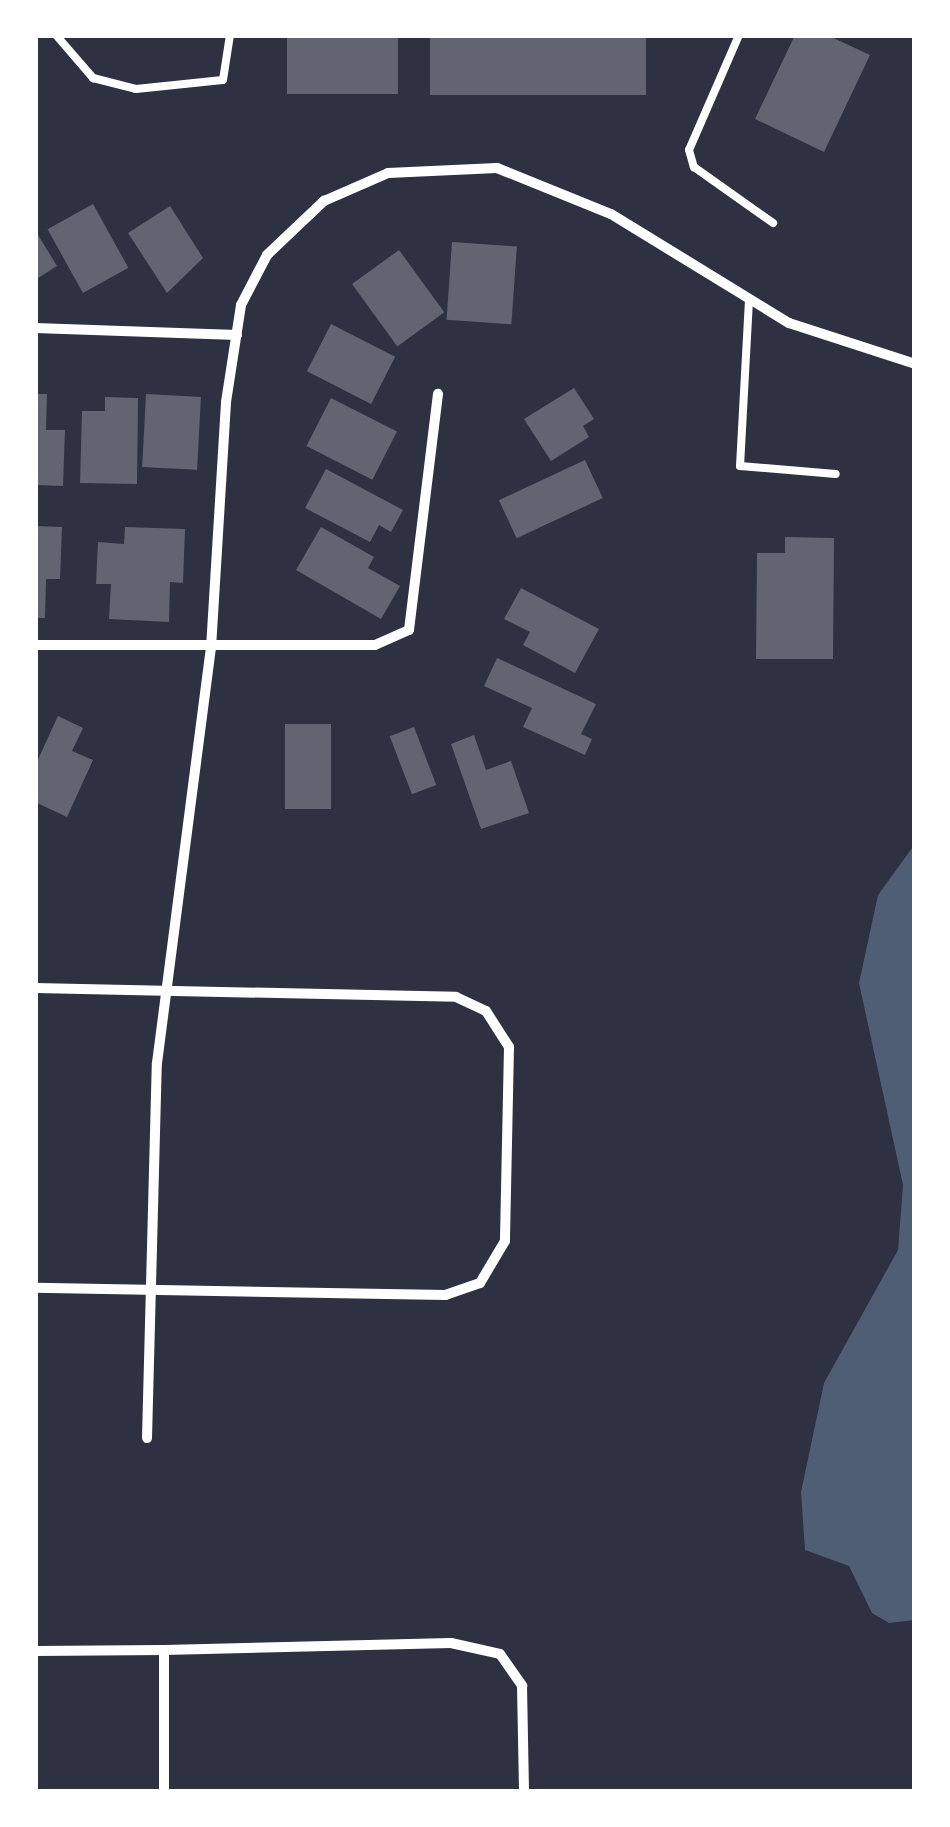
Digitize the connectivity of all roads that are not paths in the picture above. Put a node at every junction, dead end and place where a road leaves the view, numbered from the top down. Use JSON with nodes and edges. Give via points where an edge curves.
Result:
{"nodes":[{"id":1,"x":56,"y":35,"type":"edge"},
{"id":2,"x":230,"y":35,"type":"edge"},
{"id":3,"x":739,"y":35,"type":"edge"},
{"id":4,"x":773,"y":223,"type":"dead end"},
{"id":5,"x":748,"y":300,"type":"junction"},
{"id":6,"x":35,"y":328,"type":"edge"},
{"id":7,"x":237,"y":335,"type":"junction"},
{"id":8,"x":915,"y":364,"type":"edge"},
{"id":9,"x":438,"y":394,"type":"dead end"},
{"id":10,"x":836,"y":474,"type":"dead end"},
{"id":11,"x":35,"y":645,"type":"edge"},
{"id":12,"x":211,"y":648,"type":"junction"},
{"id":13,"x":35,"y":988,"type":"edge"},
{"id":14,"x":166,"y":988,"type":"junction"},
{"id":15,"x":35,"y":1288,"type":"edge"},
{"id":16,"x":149,"y":1290,"type":"junction"},
{"id":17,"x":147,"y":1438,"type":"dead end"},
{"id":18,"x":164,"y":1650,"type":"junction"},
{"id":19,"x":35,"y":1651,"type":"edge"},
{"id":20,"x":164,"y":1792,"type":"edge"},
{"id":21,"x":524,"y":1792,"type":"edge"}],
"edges":[{"from":1,"to":2,"type":"lane","via":[[93,78],[136,88],[223,80]]},
{"from":3,"to":4,"type":"lane","via":[[689,150],[694,167]]},
{"from":5,"to":7,"type":"street","via":[[611,214],[498,168],[458,164],[388,173],[324,201],[267,255]]},
{"from":5,"to":8,"type":"street"},
{"from":5,"to":10,"type":"lane","via":[[740,466]]},
{"from":6,"to":7,"type":"street"},
{"from":7,"to":12,"type":"street"},
{"from":9,"to":12,"type":"street","via":[[409,630],[375,645]]},
{"from":11,"to":12,"type":"street"},
{"from":12,"to":14,"type":"street"},
{"from":13,"to":14,"type":"street"},
{"from":14,"to":16,"type":"street"},
{"from":14,"to":16,"type":"street","via":[[456,997],[486,1010],[509,1046],[505,1241],[480,1283],[446,1295]]},
{"from":15,"to":16,"type":"street"},
{"from":16,"to":17,"type":"street"},
{"from":18,"to":19,"type":"street"},
{"from":18,"to":20,"type":"street"},
{"from":18,"to":21,"type":"street","via":[[451,1644],[500,1654],[522,1686]]}]}
